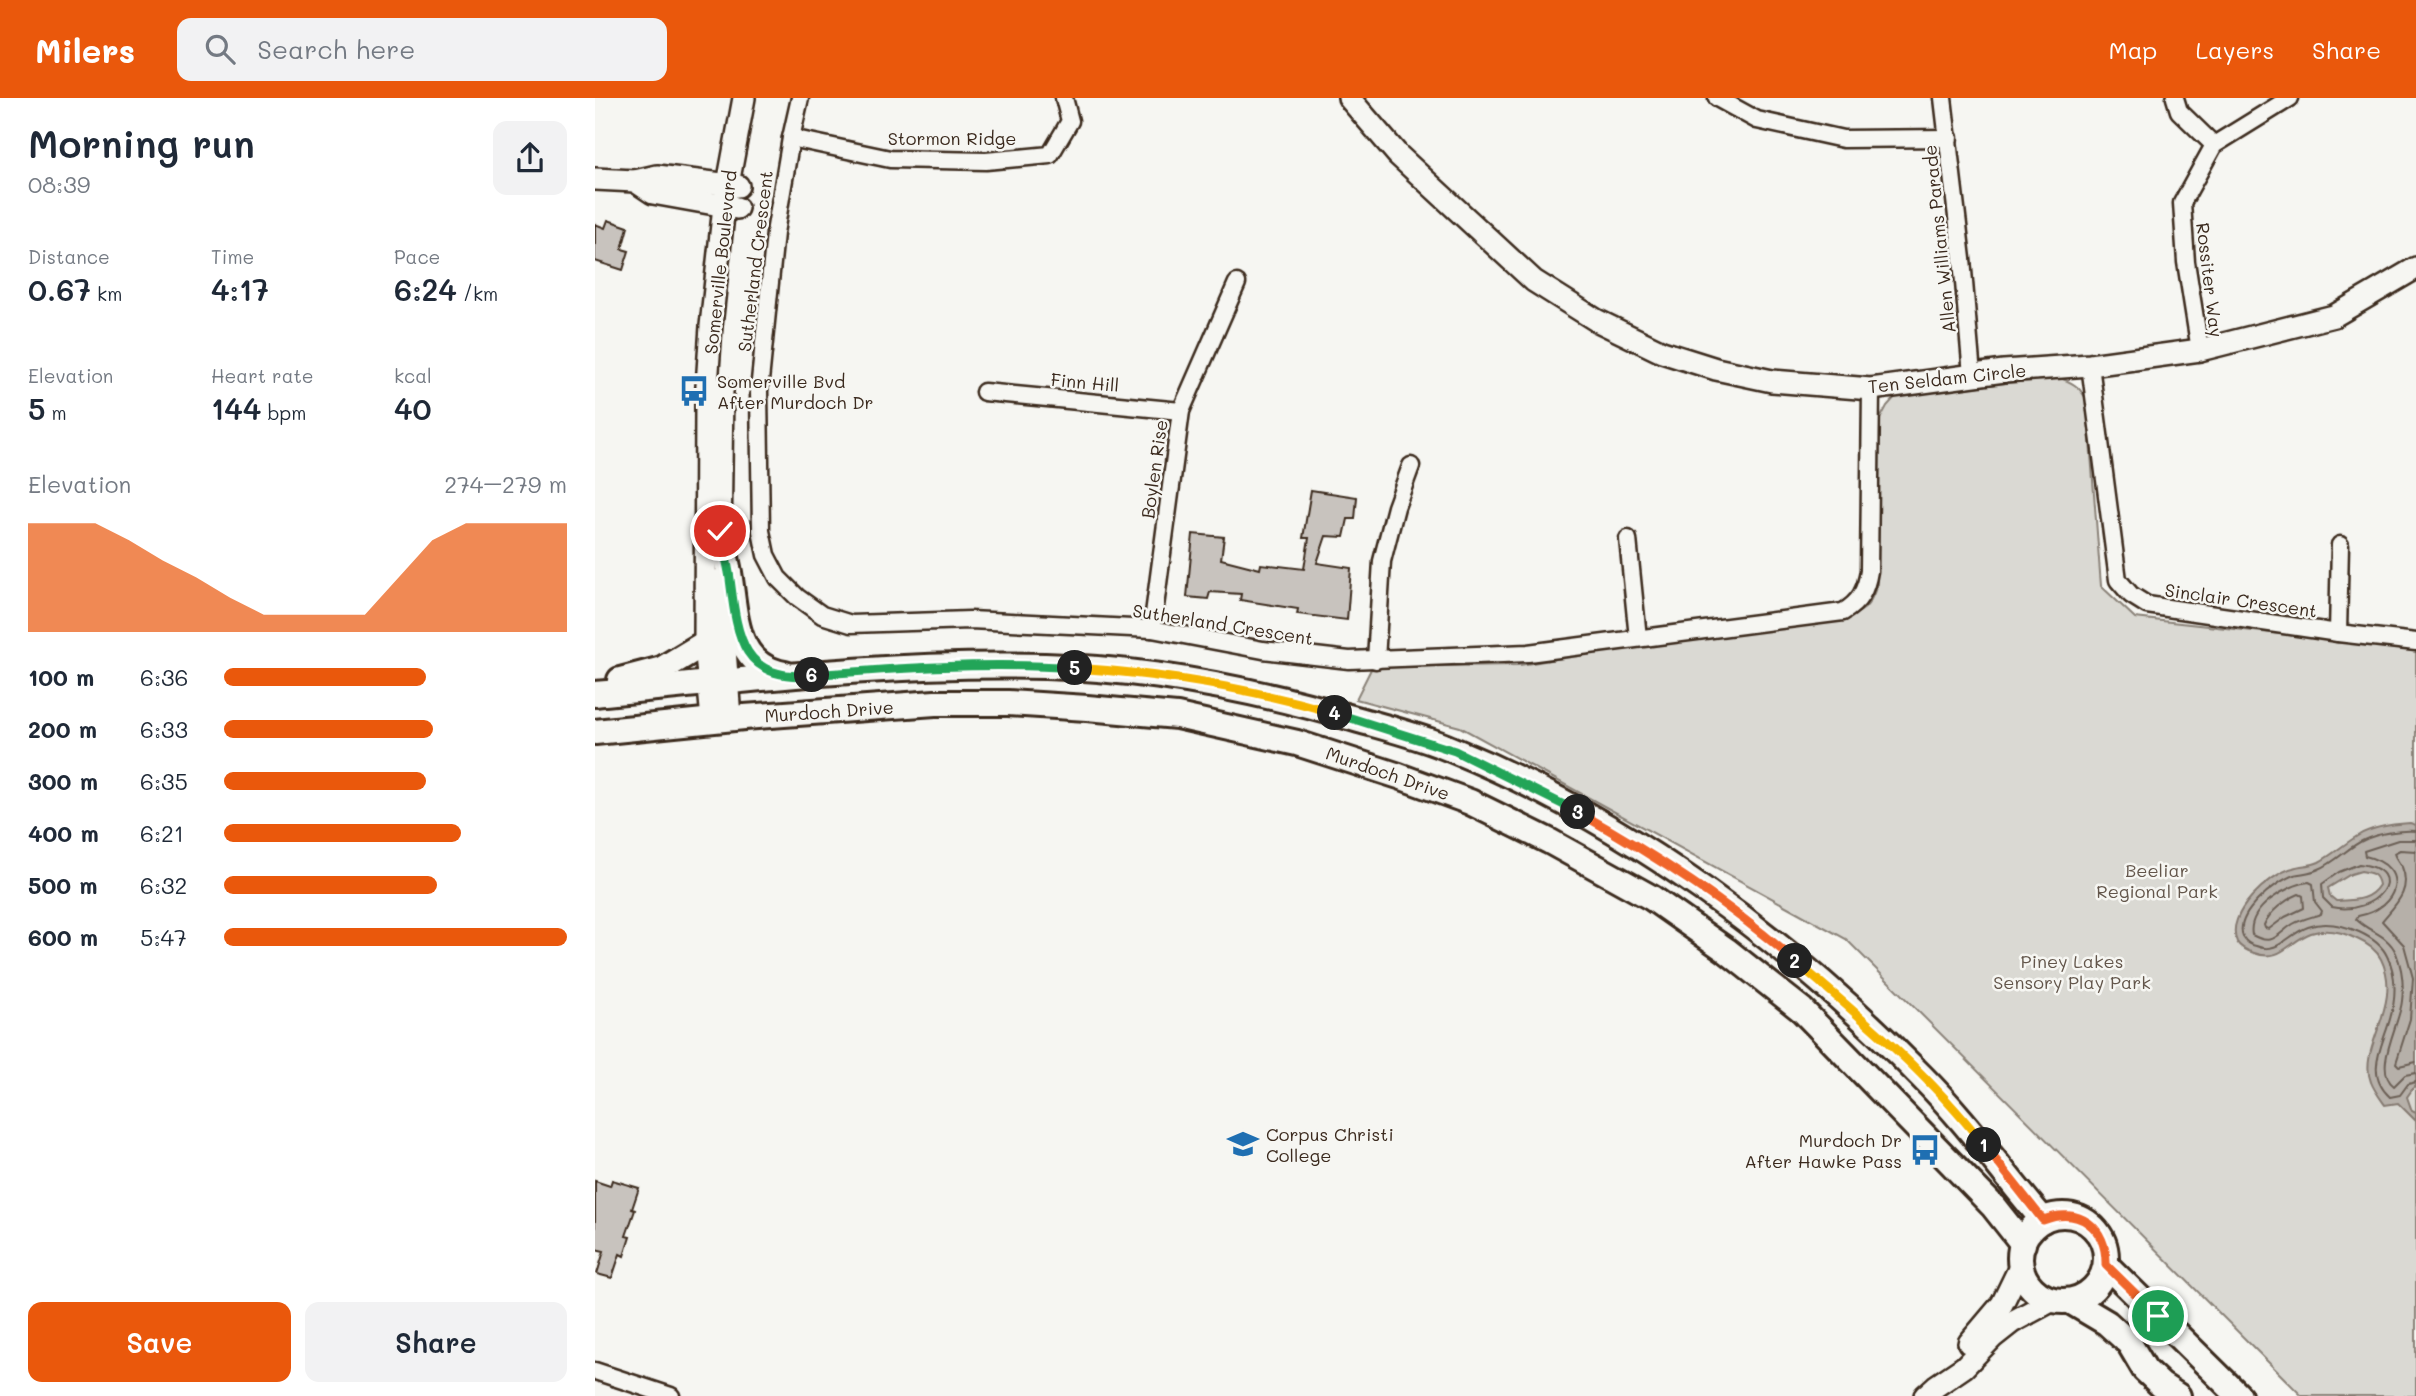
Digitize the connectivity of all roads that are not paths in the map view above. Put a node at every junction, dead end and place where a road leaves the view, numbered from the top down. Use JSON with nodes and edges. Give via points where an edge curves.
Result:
{"nodes":[{"id":1,"x":744,"y":98,"type":"edge"},
{"id":2,"x":759,"y":98,"type":"edge"},
{"id":3,"x":800,"y":98,"type":"edge"},
{"id":4,"x":1064,"y":98,"type":"edge"},
{"id":5,"x":1349,"y":98,"type":"edge"},
{"id":6,"x":1717,"y":98,"type":"edge"},
{"id":7,"x":1943,"y":98,"type":"edge"},
{"id":8,"x":2175,"y":98,"type":"edge"},
{"id":9,"x":2290,"y":98,"type":"edge"},
{"id":10,"x":791,"y":138,"type":"junction"},
{"id":11,"x":1949,"y":138,"type":"junction"},
{"id":12,"x":2214,"y":145,"type":"junction"},
{"id":13,"x":595,"y":179,"type":"edge"},
{"id":14,"x":733,"y":196,"type":"junction"},
{"id":15,"x":2416,"y":268,"type":"edge"},
{"id":16,"x":1237,"y":283,"type":"dead end"},
{"id":17,"x":2200,"y":349,"type":"junction"},
{"id":18,"x":2089,"y":365,"type":"junction"},
{"id":19,"x":1972,"y":375,"type":"junction"},
{"id":20,"x":1871,"y":389,"type":"junction"},
{"id":21,"x":985,"y":392,"type":"dead end"},
{"id":22,"x":1181,"y":411,"type":"junction"},
{"id":23,"x":1411,"y":466,"type":"dead end"},
{"id":24,"x":720,"y":531,"type":"junction"},
{"id":25,"x":1628,"y":539,"type":"dead end"},
{"id":26,"x":2340,"y":545,"type":"dead end"},
{"id":27,"x":1152,"y":629,"type":"junction"},
{"id":28,"x":2338,"y":633,"type":"junction"},
{"id":29,"x":1638,"y":638,"type":"junction"},
{"id":30,"x":2416,"y":642,"type":"edge"},
{"id":31,"x":705,"y":643,"type":"junction"},
{"id":32,"x":1376,"y":660,"type":"junction"},
{"id":33,"x":799,"y":677,"type":"junction"},
{"id":34,"x":718,"y":682,"type":"junction"},
{"id":35,"x":595,"y":685,"type":"edge"},
{"id":36,"x":595,"y":694,"type":"edge"},
{"id":37,"x":721,"y":719,"type":"junction"},
{"id":38,"x":595,"y":732,"type":"edge"},
{"id":39,"x":2043,"y":1220,"type":"junction"},
{"id":40,"x":2022,"y":1254,"type":"junction"},
{"id":41,"x":2106,"y":1265,"type":"junction"},
{"id":42,"x":2062,"y":1300,"type":"junction"},
{"id":43,"x":595,"y":1371,"type":"edge"},
{"id":44,"x":1931,"y":1391,"type":"edge"},
{"id":45,"x":671,"y":1396,"type":"edge"},
{"id":46,"x":2178,"y":1396,"type":"edge"},
{"id":47,"x":2239,"y":1396,"type":"edge"}],
"edges":[{"from":1,"to":14,"type":"main road","name":"Somerville Boulevard"},
{"from":2,"to":14,"type":"main road","name":"Somerville Boulevard"},
{"from":3,"to":10,"type":"street","name":"Sutherland Crescent"},
{"from":4,"to":10,"type":"street","name":"Stormon Ridge","via":[[1070,121],[1051,155],[986,161],[890,159]]},
{"from":5,"to":20,"type":"main road","name":"Ten Seldam Circle","via":[[1398,155],[1534,281],[1596,320],[1662,352],[1716,369],[1772,381]]},
{"from":6,"to":11,"type":"street","via":[[1757,120],[1843,139]]},
{"from":7,"to":11,"type":"street","name":"Allen Williams Parade"},
{"from":8,"to":12,"type":"street","via":[[2179,111]]},
{"from":9,"to":12,"type":"street","name":"Rossiter Way"},
{"from":10,"to":27,"type":"street","name":"Sutherland Crescent","via":[[775,233],[759,391],[761,531],[778,578],[822,615],[851,624],[970,620]]},
{"from":11,"to":19,"type":"street","name":"Allen Williams Parade"},
{"from":12,"to":17,"type":"street","name":"Rossiter Way","via":[[2182,203]]},
{"from":13,"to":14,"type":"main road","via":[[635,181],[653,192]]},
{"from":14,"to":24,"type":"main road","name":"Somerville Boulevard","via":[[721,402]]},
{"from":14,"to":31,"type":"main road","name":"Somerville Boulevard","via":[[711,326],[706,401]]},
{"from":15,"to":17,"type":"main road","name":"Ten Seldam Circle","via":[[2334,316]]},
{"from":16,"to":22,"type":"street","name":"Boylen Rise"},
{"from":17,"to":18,"type":"main road","name":"Ten Seldam Circle"},
{"from":18,"to":19,"type":"main road","name":"Ten Seldam Circle"},
{"from":18,"to":28,"type":"street","name":"Sinclair Crescent","via":[[2118,580],[2131,595],[2147,605]]},
{"from":19,"to":20,"type":"main road","name":"Ten Seldam Circle"},
{"from":20,"to":29,"type":"street","name":"Sutherland Crescent","via":[[1869,571],[1867,587],[1857,602],[1843,612]]},
{"from":21,"to":22,"type":"street","name":"Finn Hill"},
{"from":22,"to":27,"type":"street","name":"Boylen Rise"},
{"from":23,"to":32,"type":"street","via":[[1382,561]]},
{"from":24,"to":33,"type":"main road","via":[[735,622],[748,652],[772,672]]},
{"from":24,"to":34,"type":"main road","name":"Somerville Boulevard"},
{"from":25,"to":29,"type":"street"},
{"from":26,"to":28,"type":"street"},
{"from":27,"to":32,"type":"street","name":"Sutherland Crescent","via":[[1274,652]]},
{"from":28,"to":30,"type":"street","name":"Sinclair Crescent"},
{"from":29,"to":32,"type":"street","name":"Sutherland Crescent","via":[[1528,653]]},
{"from":31,"to":34,"type":"main road","name":"Somerville Boulevard"},
{"from":31,"to":35,"type":"main road","via":[[662,669]]},
{"from":33,"to":34,"type":"main road","name":"Murdoch Drive"},
{"from":33,"to":39,"type":"main road","name":"Murdoch Drive","via":[[965,666],[1142,673],[1308,705],[1455,751],[1606,828],[1752,925],[1920,1074]]},
{"from":34,"to":36,"type":"main road","name":"Murdoch Drive"},
{"from":34,"to":37,"type":"main road","name":"Somerville Boulevard"},
{"from":37,"to":38,"type":"main road","name":"Murdoch Drive"},
{"from":37,"to":40,"type":"main road","name":"Murdoch Drive","via":[[935,703],[1061,706],[1177,716],[1297,743],[1470,802],[1652,898],[1801,1010],[1993,1206]]},
{"from":39,"to":40,"type":"main road","via":[[2029,1232]]},
{"from":39,"to":41,"type":"main road","via":[[2066,1215],[2088,1223],[2103,1242]]},
{"from":40,"to":42,"type":"main road","via":[[2024,1277],[2032,1287]]},
{"from":40,"to":44,"type":"main road","via":[[2002,1304],[1955,1356]]},
{"from":41,"to":42,"type":"main road","via":[[2097,1284],[2080,1298]]},
{"from":41,"to":47,"type":"main road"},
{"from":42,"to":44,"type":"main road","via":[[2012,1322],[1965,1367]]},
{"from":42,"to":46,"type":"main road","via":[[2107,1323],[2129,1343],[2145,1370]]},
{"from":43,"to":45,"type":"street"}]}
